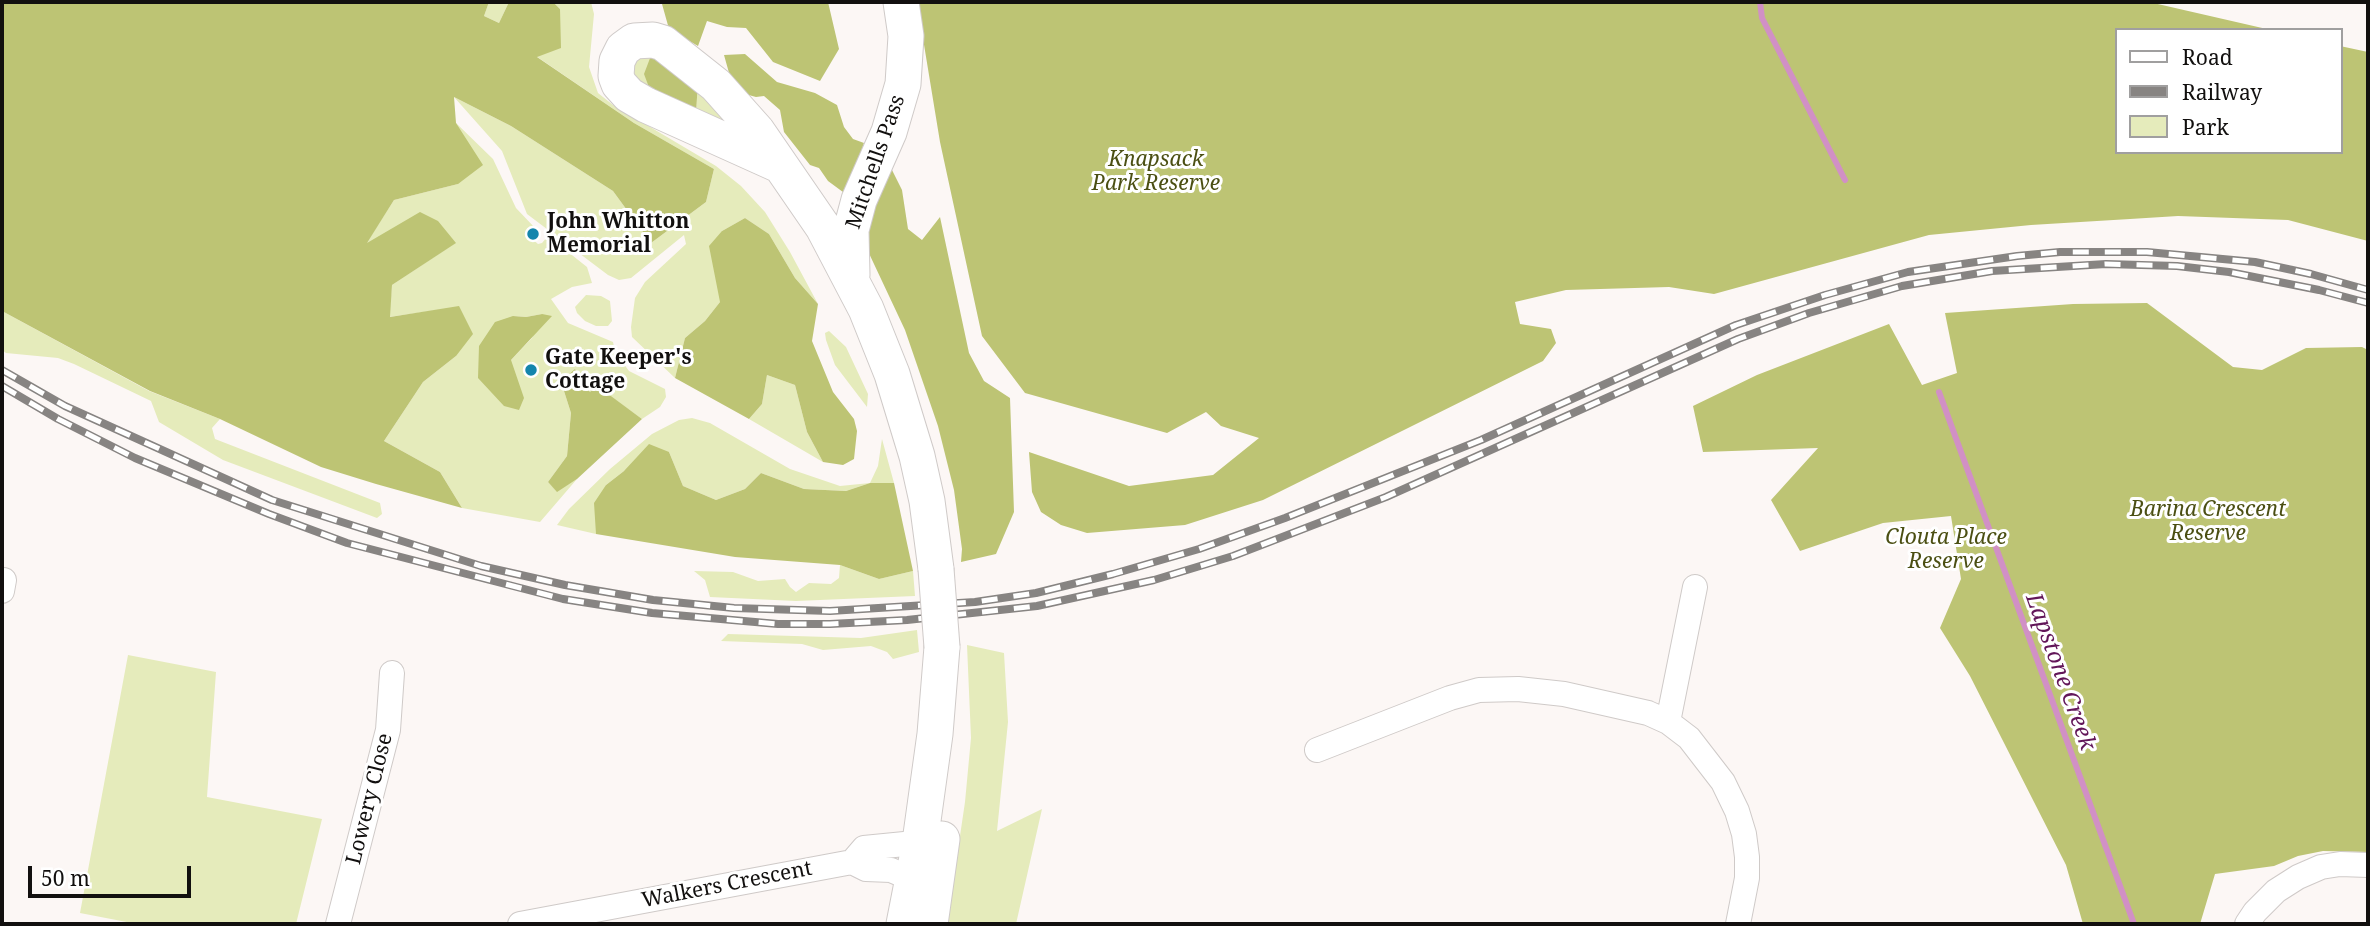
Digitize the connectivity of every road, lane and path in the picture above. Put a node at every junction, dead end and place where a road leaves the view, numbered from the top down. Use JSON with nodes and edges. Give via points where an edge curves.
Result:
{"nodes":[{"id":1,"x":901,"y":2,"type":"edge"},
{"id":2,"x":779,"y":165,"type":"dead end"},
{"id":3,"x":852,"y":281,"type":"junction"},
{"id":4,"x":1695,"y":587,"type":"dead end"},
{"id":5,"x":392,"y":673,"type":"dead end"},
{"id":6,"x":1668,"y":722,"type":"junction"},
{"id":7,"x":1317,"y":750,"type":"dead end"},
{"id":8,"x":931,"y":841,"type":"junction"},
{"id":9,"x":852,"y":862,"type":"junction"},
{"id":10,"x":2368,"y":865,"type":"edge"},
{"id":11,"x":912,"y":879,"type":"junction"},
{"id":12,"x":338,"y":924,"type":"edge"},
{"id":13,"x":520,"y":924,"type":"edge"},
{"id":14,"x":904,"y":924,"type":"edge"},
{"id":15,"x":930,"y":924,"type":"edge"},
{"id":16,"x":1738,"y":924,"type":"edge"},
{"id":17,"x":2247,"y":924,"type":"edge"}],
"edges":[{"from":1,"to":3,"type":"main road","name":"Mitchells Pass","via":[[906,58],[903,84],[851,230]]},
{"from":2,"to":3,"type":"main road","via":[[823,227]]},
{"from":3,"to":8,"type":"main road","bridge":true,"via":[[906,418],[927,501],[942,647],[946,759]]},
{"from":4,"to":6,"type":"street"},
{"from":5,"to":12,"type":"street","name":"Lowery Close","via":[[388,730]]},
{"from":6,"to":7,"type":"street","via":[[1624,706],[1564,694],[1498,688],[1450,698]]},
{"from":6,"to":16,"type":"street","via":[[1705,756],[1737,811],[1747,857]]},
{"from":8,"to":9,"type":"street","name":"Walkers Crescent","via":[[864,848]]},
{"from":8,"to":11,"type":"main road"},
{"from":8,"to":15,"type":"main road"},
{"from":9,"to":11,"type":"street","name":"Walkers Crescent"},
{"from":9,"to":13,"type":"street","name":"Walkers Crescent"},
{"from":10,"to":17,"type":"street","via":[[2321,867],[2298,877],[2276,891]]},
{"from":11,"to":14,"type":"main road"}]}
